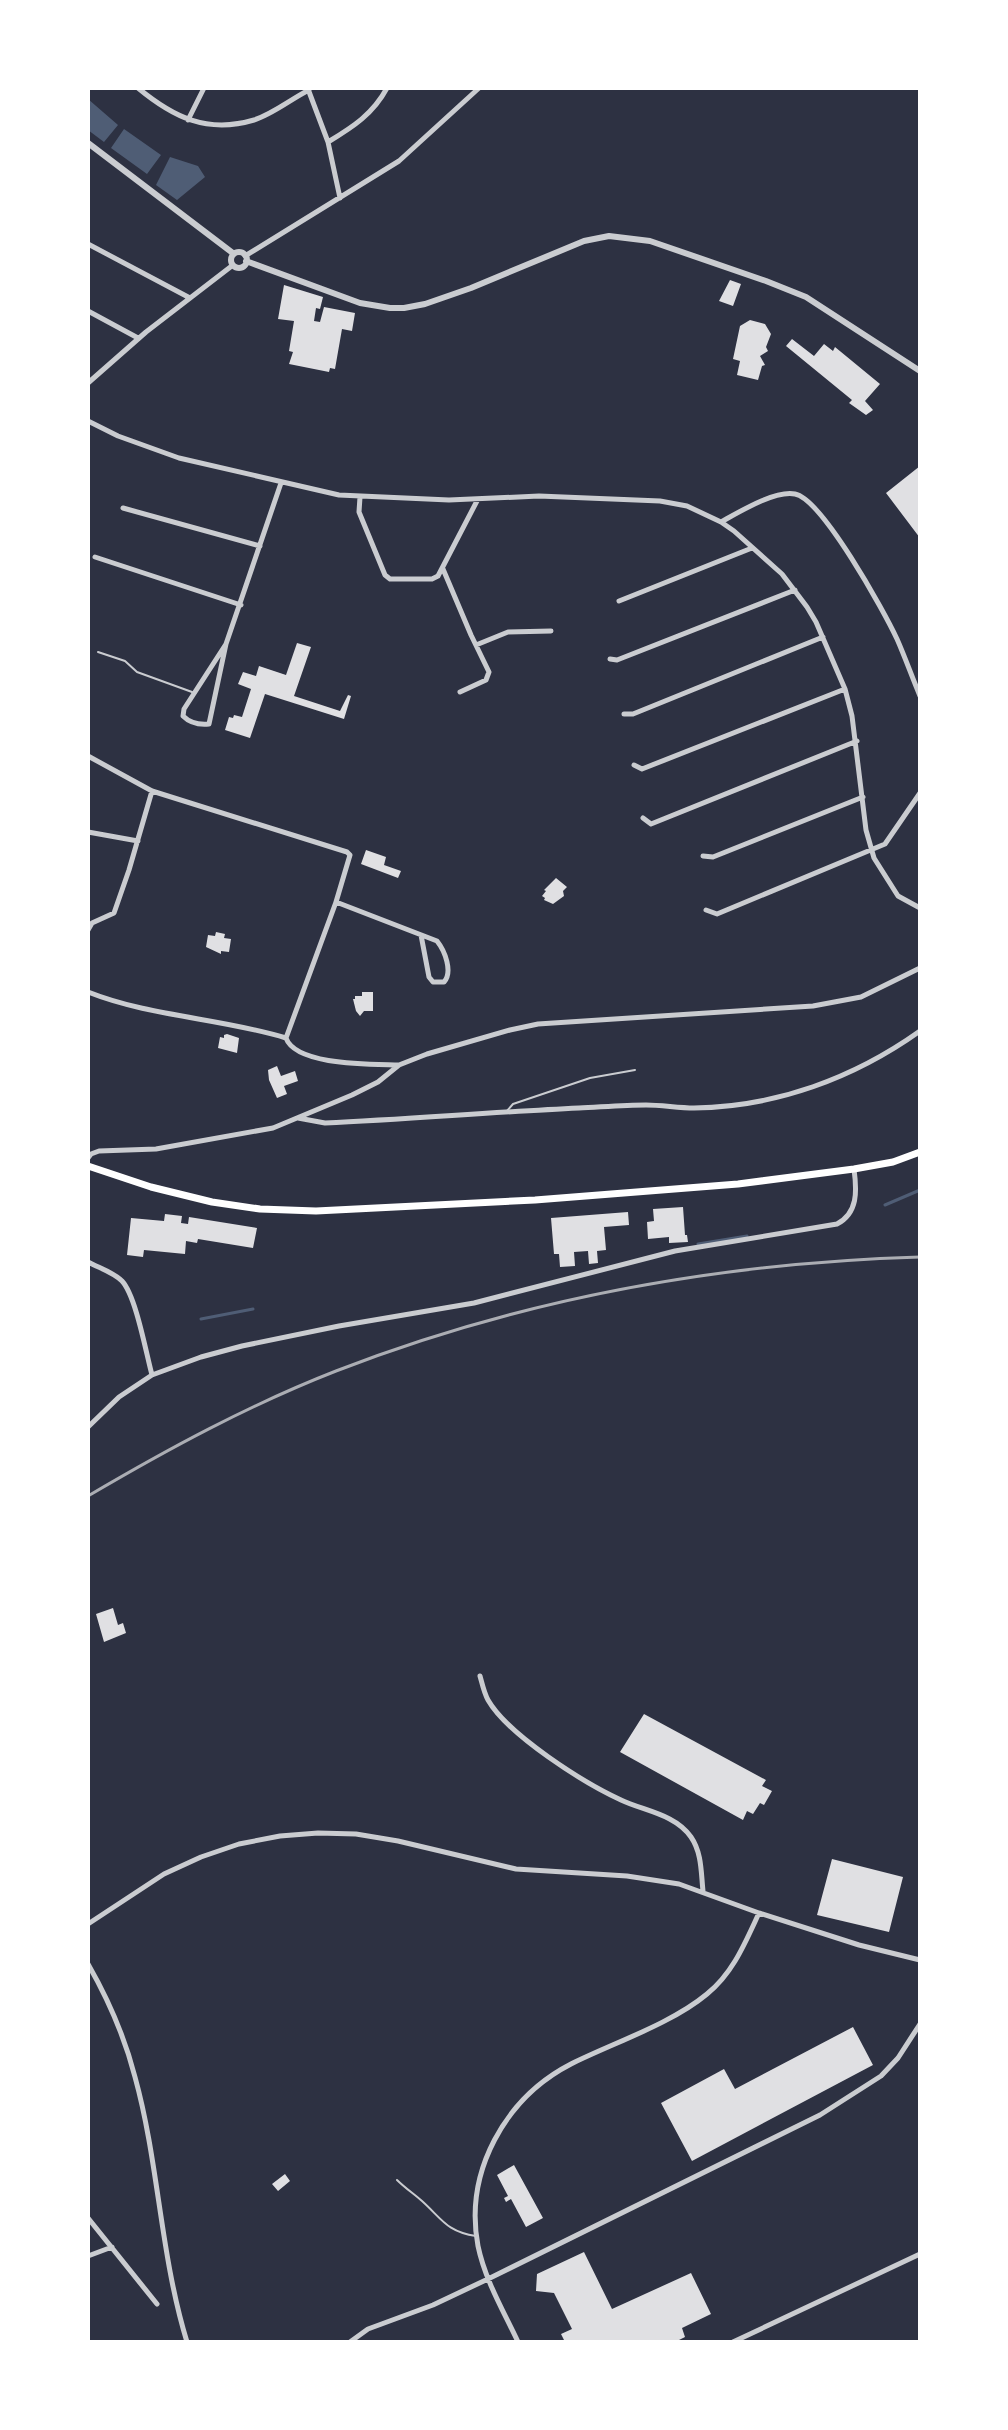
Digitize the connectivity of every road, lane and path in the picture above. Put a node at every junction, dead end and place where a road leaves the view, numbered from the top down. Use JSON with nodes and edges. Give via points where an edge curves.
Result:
{"nodes":[{"id":1,"x":138,"y":88,"type":"edge"},
{"id":2,"x":204,"y":88,"type":"edge"},
{"id":3,"x":387,"y":88,"type":"edge"},
{"id":4,"x":479,"y":88,"type":"edge"},
{"id":5,"x":308,"y":89,"type":"edge"},
{"id":6,"x":188,"y":120,"type":"junction"},
{"id":7,"x":328,"y":142,"type":"junction"},
{"id":8,"x":88,"y":143,"type":"edge"},
{"id":9,"x":340,"y":199,"type":"junction"},
{"id":10,"x":88,"y":244,"type":"edge"},
{"id":11,"x":234,"y":254,"type":"junction"},
{"id":12,"x":246,"y":259,"type":"junction"},
{"id":13,"x":233,"y":265,"type":"junction"},
{"id":14,"x":190,"y":298,"type":"junction"},
{"id":15,"x":88,"y":311,"type":"edge"},
{"id":16,"x":138,"y":338,"type":"junction"},
{"id":17,"x":920,"y":371,"type":"edge"},
{"id":18,"x":89,"y":379,"type":"edge"},
{"id":19,"x":88,"y":421,"type":"edge"},
{"id":20,"x":281,"y":483,"type":"junction"},
{"id":21,"x":360,"y":497,"type":"junction"},
{"id":22,"x":478,"y":499,"type":"junction"},
{"id":23,"x":123,"y":508,"type":"dead end"},
{"id":24,"x":721,"y":522,"type":"junction"},
{"id":25,"x":260,"y":546,"type":"junction"},
{"id":26,"x":752,"y":548,"type":"junction"},
{"id":27,"x":95,"y":557,"type":"dead end"},
{"id":28,"x":443,"y":568,"type":"junction"},
{"id":29,"x":795,"y":590,"type":"junction"},
{"id":30,"x":619,"y":601,"type":"dead end"},
{"id":31,"x":241,"y":605,"type":"junction"},
{"id":32,"x":551,"y":631,"type":"dead end"},
{"id":33,"x":823,"y":637,"type":"junction"},
{"id":34,"x":226,"y":644,"type":"junction"},
{"id":35,"x":476,"y":645,"type":"junction"},
{"id":36,"x":98,"y":652,"type":"dead end"},
{"id":37,"x":610,"y":659,"type":"dead end"},
{"id":38,"x":845,"y":689,"type":"junction"},
{"id":39,"x":460,"y":692,"type":"dead end"},
{"id":40,"x":193,"y":693,"type":"junction"},
{"id":41,"x":920,"y":696,"type":"edge"},
{"id":42,"x":624,"y":714,"type":"dead end"},
{"id":43,"x":857,"y":741,"type":"junction"},
{"id":44,"x":88,"y":756,"type":"edge"},
{"id":45,"x":634,"y":765,"type":"dead end"},
{"id":46,"x":152,"y":791,"type":"junction"},
{"id":47,"x":920,"y":793,"type":"edge"},
{"id":48,"x":863,"y":797,"type":"junction"},
{"id":49,"x":643,"y":818,"type":"dead end"},
{"id":50,"x":88,"y":832,"type":"edge"},
{"id":51,"x":138,"y":841,"type":"junction"},
{"id":52,"x":872,"y":850,"type":"junction"},
{"id":53,"x":703,"y":856,"type":"dead end"},
{"id":54,"x":336,"y":902,"type":"junction"},
{"id":55,"x":920,"y":908,"type":"edge"},
{"id":56,"x":706,"y":910,"type":"dead end"},
{"id":57,"x":88,"y":930,"type":"edge"},
{"id":58,"x":421,"y":935,"type":"junction"},
{"id":59,"x":920,"y":968,"type":"edge"},
{"id":60,"x":88,"y":992,"type":"edge"},
{"id":61,"x":920,"y":1031,"type":"edge"},
{"id":62,"x":286,"y":1038,"type":"junction"},
{"id":63,"x":399,"y":1065,"type":"junction"},
{"id":64,"x":635,"y":1070,"type":"dead end"},
{"id":65,"x":506,"y":1112,"type":"junction"},
{"id":66,"x":297,"y":1118,"type":"junction"},
{"id":67,"x":920,"y":1152,"type":"edge"},
{"id":68,"x":88,"y":1158,"type":"edge"},
{"id":69,"x":88,"y":1166,"type":"edge"},
{"id":70,"x":854,"y":1169,"type":"junction"},
{"id":71,"x":88,"y":1262,"type":"edge"},
{"id":72,"x":152,"y":1375,"type":"junction"},
{"id":73,"x":88,"y":1427,"type":"edge"},
{"id":74,"x":480,"y":1676,"type":"dead end"},
{"id":75,"x":703,"y":1891,"type":"junction"},
{"id":76,"x":759,"y":1913,"type":"junction"},
{"id":77,"x":88,"y":1924,"type":"edge"},
{"id":78,"x":920,"y":1960,"type":"edge"},
{"id":79,"x":88,"y":1964,"type":"edge"},
{"id":80,"x":920,"y":2024,"type":"edge"},
{"id":81,"x":397,"y":2180,"type":"dead end"},
{"id":82,"x":88,"y":2218,"type":"edge"},
{"id":83,"x":477,"y":2236,"type":"junction"},
{"id":84,"x":112,"y":2247,"type":"junction"},
{"id":85,"x":920,"y":2254,"type":"edge"},
{"id":86,"x":88,"y":2256,"type":"edge"},
{"id":87,"x":488,"y":2279,"type":"junction"},
{"id":88,"x":157,"y":2304,"type":"dead end"},
{"id":89,"x":187,"y":2342,"type":"edge"},
{"id":90,"x":350,"y":2342,"type":"edge"},
{"id":91,"x":518,"y":2342,"type":"edge"},
{"id":92,"x":733,"y":2342,"type":"edge"}],
"edges":[{"from":1,"to":6,"type":"street"},
{"from":2,"to":6,"type":"street"},
{"from":3,"to":7,"type":"street","via":[[366,118]]},
{"from":4,"to":9,"type":"street","via":[[399,161]]},
{"from":5,"to":6,"type":"street","via":[[254,120],[208,125]]},
{"from":5,"to":7,"type":"street"},
{"from":7,"to":9,"type":"street"},
{"from":8,"to":11,"type":"street"},
{"from":9,"to":12,"type":"street"},
{"from":10,"to":14,"type":"street"},
{"from":11,"to":12,"type":"street","via":[[241,252]]},
{"from":11,"to":13,"type":"street"},
{"from":12,"to":13,"type":"street","via":[[242,267]]},
{"from":12,"to":17,"type":"street","via":[[360,303],[404,308],[439,300],[584,241],[636,238],[806,297]]},
{"from":13,"to":14,"type":"street"},
{"from":14,"to":16,"type":"street"},
{"from":15,"to":16,"type":"street"},
{"from":16,"to":18,"type":"street"},
{"from":19,"to":20,"type":"street","via":[[152,449]]},
{"from":20,"to":21,"type":"street"},
{"from":20,"to":25,"type":"street"},
{"from":21,"to":22,"type":"street"},
{"from":21,"to":28,"type":"street","via":[[359,512],[385,575],[432,579]]},
{"from":22,"to":24,"type":"street","via":[[660,501],[687,506]]},
{"from":22,"to":28,"type":"street"},
{"from":23,"to":25,"type":"street"},
{"from":24,"to":26,"type":"street"},
{"from":24,"to":41,"type":"street","via":[[782,494],[809,501],[861,574],[896,636]]},
{"from":25,"to":31,"type":"street"},
{"from":26,"to":29,"type":"street"},
{"from":26,"to":30,"type":"street"},
{"from":27,"to":31,"type":"street"},
{"from":28,"to":35,"type":"street"},
{"from":29,"to":33,"type":"street"},
{"from":29,"to":37,"type":"street"},
{"from":31,"to":34,"type":"street"},
{"from":32,"to":35,"type":"street","via":[[508,632]]},
{"from":33,"to":38,"type":"street"},
{"from":33,"to":42,"type":"street"},
{"from":34,"to":40,"type":"street"},
{"from":34,"to":40,"type":"street","via":[[209,724],[183,716]]},
{"from":35,"to":39,"type":"street","via":[[489,675]]},
{"from":36,"to":40,"type":"lane"},
{"from":38,"to":43,"type":"street"},
{"from":38,"to":45,"type":"street","via":[[642,769]]},
{"from":43,"to":48,"type":"street"},
{"from":43,"to":49,"type":"street","via":[[651,824]]},
{"from":44,"to":46,"type":"street"},
{"from":46,"to":51,"type":"street"},
{"from":46,"to":54,"type":"street","via":[[347,852]]},
{"from":47,"to":52,"type":"street","via":[[885,844]]},
{"from":48,"to":52,"type":"street"},
{"from":48,"to":53,"type":"street","via":[[713,857]]},
{"from":50,"to":51,"type":"street"},
{"from":51,"to":57,"type":"street","via":[[114,913]]},
{"from":52,"to":55,"type":"street","via":[[898,896]]},
{"from":52,"to":56,"type":"street","via":[[717,914]]},
{"from":54,"to":58,"type":"street"},
{"from":54,"to":62,"type":"street"},
{"from":58,"to":58,"type":"street","via":[[429,977],[444,982],[449,972],[441,945]]},
{"from":59,"to":63,"type":"street","via":[[840,1002],[538,1024]]},
{"from":60,"to":62,"type":"street"},
{"from":61,"to":65,"type":"street","via":[[861,1068],[763,1100],[693,1108],[644,1105]]},
{"from":62,"to":63,"type":"street","via":[[296,1052],[316,1057]]},
{"from":63,"to":66,"type":"street","via":[[365,1088]]},
{"from":64,"to":65,"type":"lane","via":[[590,1078],[513,1104]]},
{"from":65,"to":66,"type":"street","via":[[325,1123]]},
{"from":66,"to":68,"type":"street","via":[[273,1128],[156,1149],[99,1151]]},
{"from":67,"to":70,"type":"main road"},
{"from":69,"to":70,"type":"main road","via":[[212,1202],[301,1211],[653,1192]]},
{"from":70,"to":72,"type":"street","via":[[853,1208],[837,1224],[675,1251],[474,1303],[289,1335]]},
{"from":71,"to":72,"type":"street","via":[[126,1285]]},
{"from":72,"to":73,"type":"street"},
{"from":74,"to":75,"type":"street","via":[[498,1713],[556,1763],[684,1829],[699,1855]]},
{"from":75,"to":76,"type":"street"},
{"from":75,"to":77,"type":"street","via":[[633,1876],[516,1869],[398,1841],[318,1833],[239,1844],[201,1857],[164,1874]]},
{"from":76,"to":78,"type":"street"},
{"from":76,"to":83,"type":"street","via":[[734,1966],[706,1996],[546,2078],[516,2106],[484,2162]]},
{"from":79,"to":89,"type":"street","via":[[135,2075]]},
{"from":80,"to":87,"type":"street","via":[[881,2076],[820,2115]]},
{"from":81,"to":83,"type":"lane","via":[[448,2228]]},
{"from":82,"to":84,"type":"street"},
{"from":83,"to":87,"type":"street"},
{"from":84,"to":86,"type":"street"},
{"from":84,"to":88,"type":"street"},
{"from":85,"to":92,"type":"street"},
{"from":87,"to":90,"type":"street","via":[[368,2329]]},
{"from":87,"to":91,"type":"street"}]}
